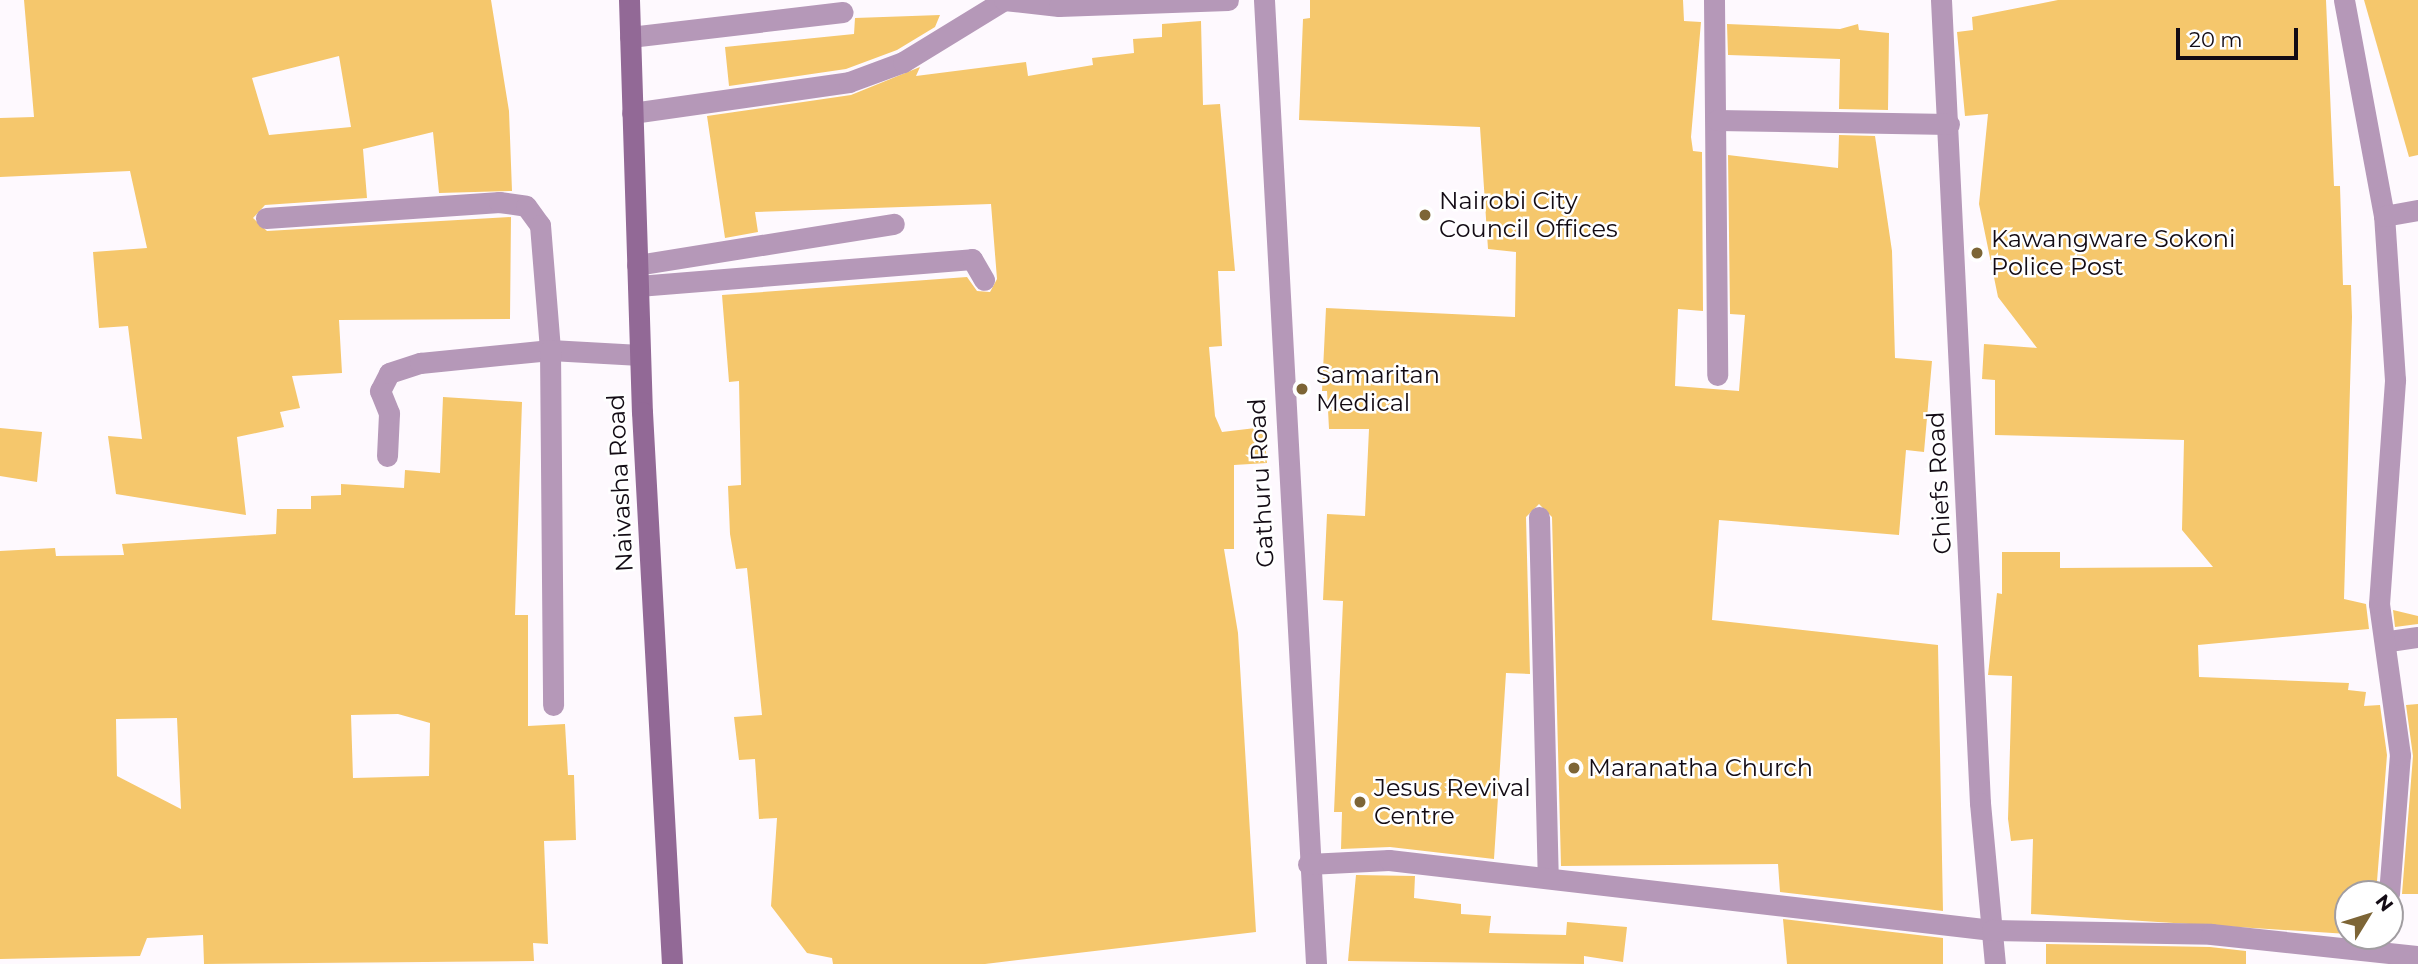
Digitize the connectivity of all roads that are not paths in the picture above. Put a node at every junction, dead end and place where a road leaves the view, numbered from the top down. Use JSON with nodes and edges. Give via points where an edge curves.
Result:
{"nodes":[{"id":1,"x":629,"y":0,"type":"edge"},
{"id":2,"x":1228,"y":0,"type":"edge"},
{"id":3,"x":1264,"y":0,"type":"edge"},
{"id":4,"x":1714,"y":0,"type":"edge"},
{"id":5,"x":1941,"y":0,"type":"edge"},
{"id":6,"x":2344,"y":0,"type":"edge"},
{"id":7,"x":843,"y":12,"type":"dead end"},
{"id":8,"x":630,"y":37,"type":"junction"},
{"id":9,"x":632,"y":113,"type":"junction"},
{"id":10,"x":1717,"y":120,"type":"junction"},
{"id":11,"x":1949,"y":124,"type":"junction"},
{"id":12,"x":2418,"y":210,"type":"edge"},
{"id":13,"x":2384,"y":216,"type":"junction"},
{"id":14,"x":267,"y":218,"type":"dead end"},
{"id":15,"x":894,"y":224,"type":"dead end"},
{"id":16,"x":637,"y":276,"type":"junction"},
{"id":17,"x":984,"y":280,"type":"dead end"},
{"id":18,"x":550,"y":350,"type":"junction"},
{"id":19,"x":640,"y":355,"type":"junction"},
{"id":20,"x":1717,"y":375,"type":"dead end"},
{"id":21,"x":387,"y":456,"type":"dead end"},
{"id":22,"x":1539,"y":517,"type":"dead end"},
{"id":23,"x":2418,"y":637,"type":"edge"},
{"id":24,"x":2389,"y":641,"type":"junction"},
{"id":25,"x":553,"y":705,"type":"dead end"},
{"id":26,"x":1308,"y":864,"type":"junction"},
{"id":27,"x":1548,"y":876,"type":"junction"},
{"id":28,"x":2390,"y":880,"type":"edge"},
{"id":29,"x":1992,"y":930,"type":"junction"},
{"id":30,"x":2334,"y":942,"type":"edge"},
{"id":31,"x":2401,"y":950,"type":"edge"},
{"id":32,"x":2418,"y":956,"type":"edge"},
{"id":33,"x":672,"y":964,"type":"edge"},
{"id":34,"x":1316,"y":964,"type":"edge"},
{"id":35,"x":1995,"y":964,"type":"edge"}],
"edges":[{"from":1,"to":8,"type":"main road","name":"Naivasha Road"},
{"from":2,"to":9,"type":"street","via":[[1059,6],[1004,0],[903,62],[849,82]]},
{"from":3,"to":26,"type":"street","name":"Gathuru Road"},
{"from":4,"to":10,"type":"street"},
{"from":5,"to":11,"type":"street","name":"Chiefs Road"},
{"from":6,"to":13,"type":"street"},
{"from":7,"to":8,"type":"street"},
{"from":8,"to":9,"type":"main road","name":"Naivasha Road"},
{"from":9,"to":16,"type":"main road","name":"Naivasha Road"},
{"from":10,"to":11,"type":"street"},
{"from":10,"to":20,"type":"street"},
{"from":11,"to":29,"type":"street","name":"Chiefs Road","via":[[1980,803]]},
{"from":12,"to":13,"type":"street"},
{"from":13,"to":24,"type":"street","via":[[2395,380],[2379,604]]},
{"from":14,"to":18,"type":"street","via":[[499,202],[526,206],[540,225]]},
{"from":15,"to":16,"type":"street"},
{"from":16,"to":17,"type":"street","via":[[972,260]]},
{"from":16,"to":19,"type":"main road","name":"Naivasha Road"},
{"from":18,"to":19,"type":"street"},
{"from":18,"to":21,"type":"street","via":[[420,363],[389,373],[380,391],[389,413]]},
{"from":18,"to":25,"type":"street"},
{"from":19,"to":33,"type":"main road","name":"Naivasha Road"},
{"from":22,"to":27,"type":"street"},
{"from":23,"to":24,"type":"street"},
{"from":24,"to":28,"type":"street","via":[[2400,755]]},
{"from":26,"to":27,"type":"street","via":[[1389,860]]},
{"from":26,"to":34,"type":"street","name":"Gathuru Road"},
{"from":27,"to":29,"type":"street"},
{"from":29,"to":30,"type":"street"},
{"from":29,"to":35,"type":"street","name":"Chiefs Road"},
{"from":31,"to":32,"type":"street"}]}
